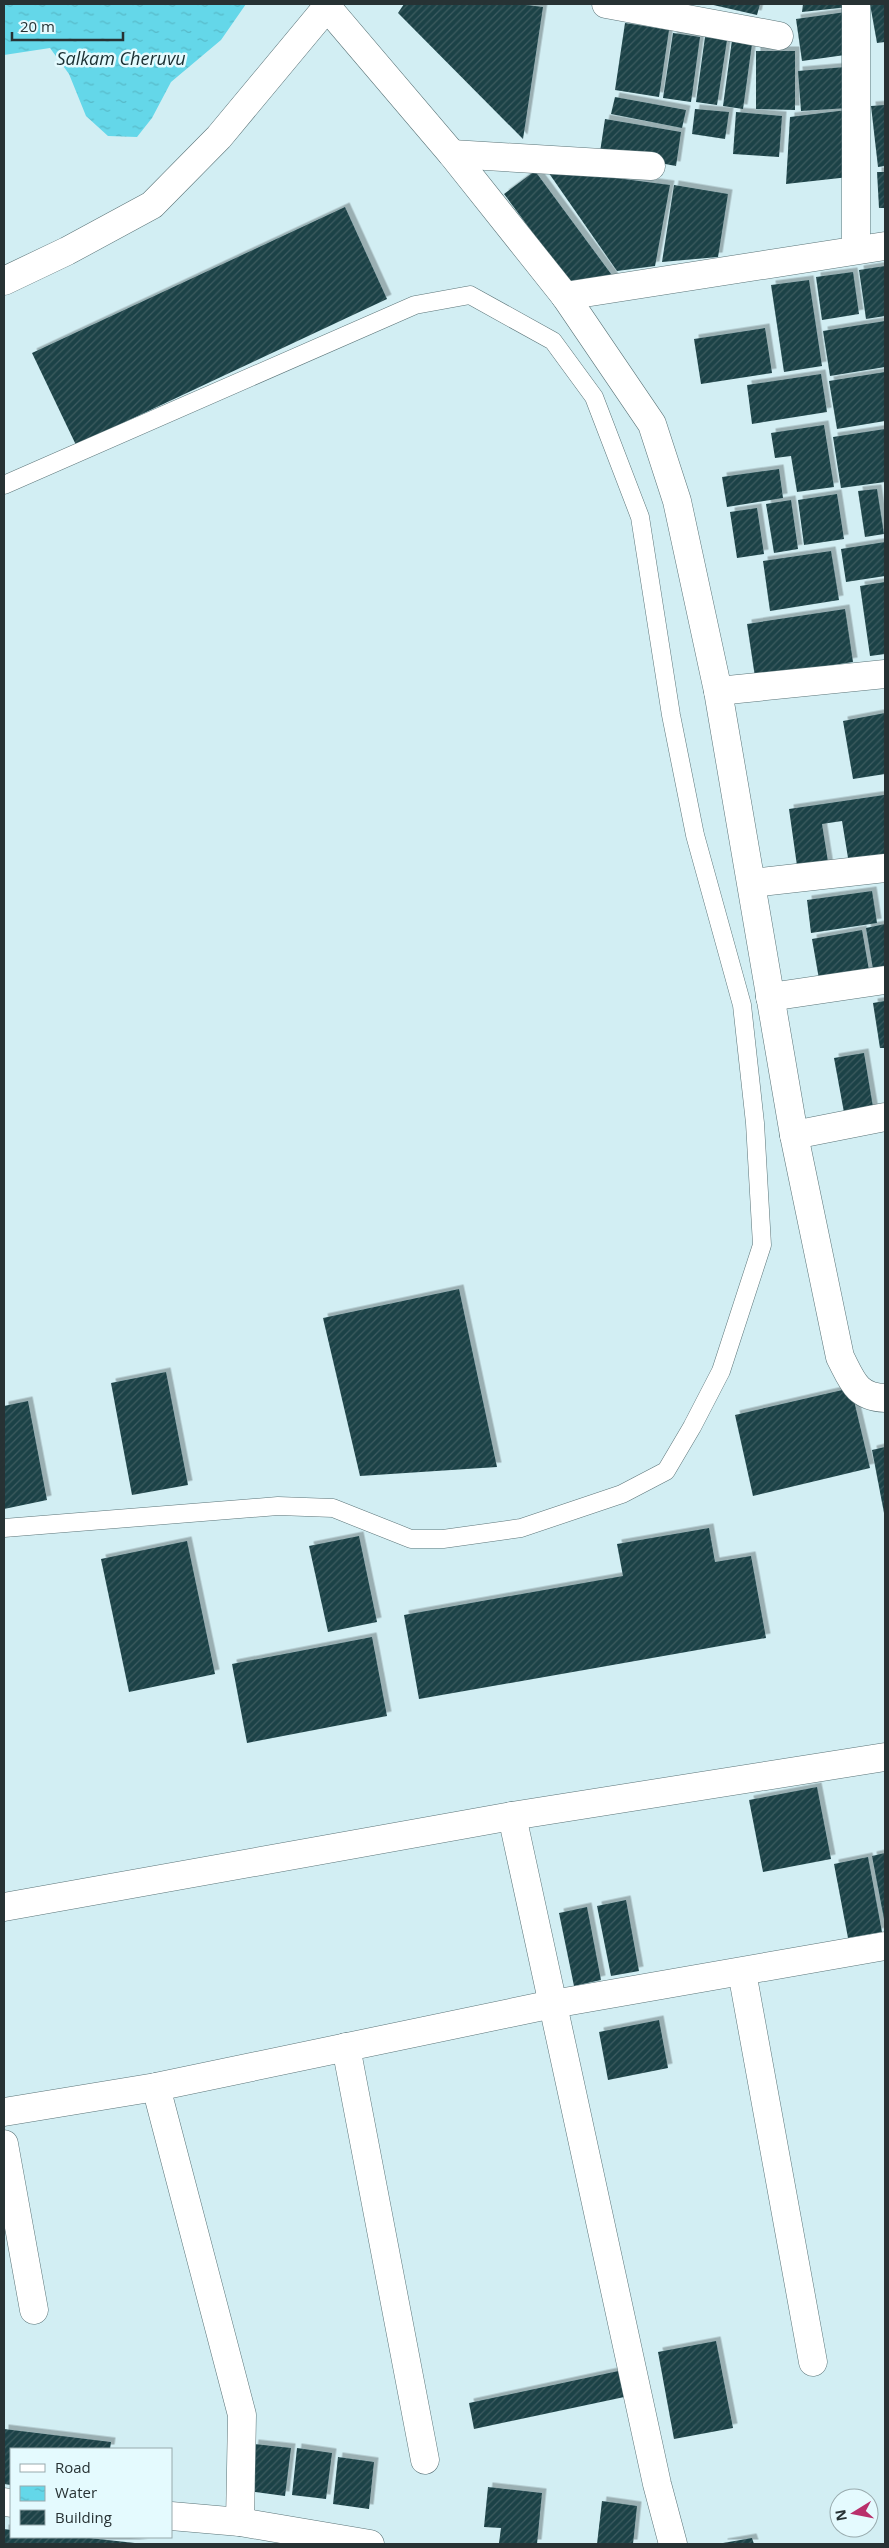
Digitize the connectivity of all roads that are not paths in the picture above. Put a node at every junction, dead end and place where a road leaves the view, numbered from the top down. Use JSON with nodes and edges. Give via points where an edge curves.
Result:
{"nodes":[{"id":1,"x":606,"y":4,"type":"edge"},
{"id":2,"x":856,"y":4,"type":"edge"},
{"id":3,"x":328,"y":5,"type":"edge"},
{"id":4,"x":779,"y":36,"type":"dead end"},
{"id":5,"x":452,"y":154,"type":"junction"},
{"id":6,"x":651,"y":166,"type":"dead end"},
{"id":7,"x":885,"y":246,"type":"edge"},
{"id":8,"x":856,"y":249,"type":"junction"},
{"id":9,"x":4,"y":282,"type":"edge"},
{"id":10,"x":565,"y":296,"type":"junction"},
{"id":11,"x":4,"y":484,"type":"edge"},
{"id":12,"x":885,"y":674,"type":"edge"},
{"id":13,"x":718,"y":692,"type":"junction"},
{"id":14,"x":885,"y":868,"type":"edge"},
{"id":15,"x":752,"y":883,"type":"junction"},
{"id":16,"x":885,"y":980,"type":"edge"},
{"id":17,"x":770,"y":997,"type":"junction"},
{"id":18,"x":885,"y":1117,"type":"edge"},
{"id":19,"x":794,"y":1135,"type":"junction"},
{"id":20,"x":885,"y":1398,"type":"edge"},
{"id":21,"x":4,"y":1528,"type":"edge"},
{"id":22,"x":885,"y":1757,"type":"edge"},
{"id":23,"x":512,"y":1816,"type":"junction"},
{"id":24,"x":4,"y":1907,"type":"edge"},
{"id":25,"x":885,"y":1946,"type":"edge"},
{"id":26,"x":742,"y":1972,"type":"junction"},
{"id":27,"x":553,"y":2004,"type":"junction"},
{"id":28,"x":346,"y":2047,"type":"junction"},
{"id":29,"x":156,"y":2087,"type":"junction"},
{"id":30,"x":4,"y":2112,"type":"edge"},
{"id":31,"x":4,"y":2144,"type":"edge"},
{"id":32,"x":34,"y":2310,"type":"dead end"},
{"id":33,"x":812,"y":2362,"type":"dead end"},
{"id":34,"x":425,"y":2460,"type":"dead end"},
{"id":35,"x":172,"y":2516,"type":"edge"},
{"id":36,"x":240,"y":2522,"type":"junction"},
{"id":37,"x":370,"y":2544,"type":"edge"},
{"id":38,"x":673,"y":2544,"type":"edge"}],
"edges":[{"from":1,"to":4,"type":"street"},
{"from":2,"to":8,"type":"street"},
{"from":3,"to":5,"type":"street"},
{"from":3,"to":9,"type":"street","via":[[219,137],[152,206]]},
{"from":5,"to":6,"type":"street"},
{"from":5,"to":10,"type":"street"},
{"from":7,"to":8,"type":"street"},
{"from":8,"to":10,"type":"street"},
{"from":10,"to":13,"type":"street","via":[[652,424],[677,501]]},
{"from":11,"to":21,"type":"lane","via":[[415,305],[470,295],[553,341],[594,397],[640,517],[671,715],[695,836],[742,1005],[755,1123],[762,1245],[721,1371],[692,1427],[666,1471],[622,1494],[521,1528],[443,1540],[411,1539],[333,1508],[278,1506]]},
{"from":12,"to":13,"type":"street"},
{"from":13,"to":15,"type":"street"},
{"from":14,"to":15,"type":"street"},
{"from":15,"to":17,"type":"street"},
{"from":16,"to":17,"type":"street"},
{"from":17,"to":19,"type":"street"},
{"from":18,"to":19,"type":"street"},
{"from":19,"to":20,"type":"street","via":[[840,1357],[856,1389],[876,1398]]},
{"from":22,"to":23,"type":"street"},
{"from":23,"to":24,"type":"street"},
{"from":23,"to":27,"type":"street"},
{"from":25,"to":26,"type":"street"},
{"from":26,"to":27,"type":"street"},
{"from":26,"to":33,"type":"street"},
{"from":27,"to":28,"type":"street"},
{"from":27,"to":38,"type":"street","via":[[657,2484]]},
{"from":28,"to":29,"type":"street"},
{"from":28,"to":34,"type":"street"},
{"from":29,"to":30,"type":"street"},
{"from":29,"to":36,"type":"street","via":[[242,2415]]},
{"from":31,"to":32,"type":"street"},
{"from":35,"to":36,"type":"street"},
{"from":36,"to":37,"type":"street"}]}
